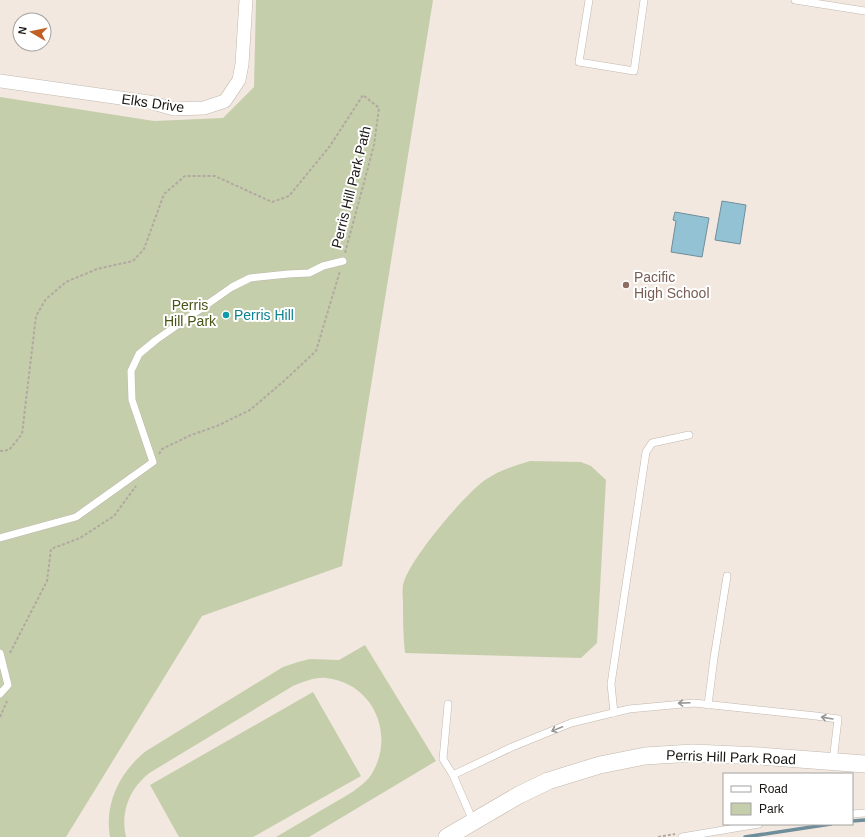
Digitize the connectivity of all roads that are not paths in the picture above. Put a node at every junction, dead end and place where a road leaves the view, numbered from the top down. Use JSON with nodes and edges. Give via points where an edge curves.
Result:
{"nodes":[{"id":1,"x":246,"y":0,"type":"edge"},
{"id":2,"x":589,"y":0,"type":"edge"},
{"id":3,"x":644,"y":0,"type":"edge"},
{"id":4,"x":795,"y":0,"type":"edge"},
{"id":5,"x":865,"y":12,"type":"edge"},
{"id":6,"x":0,"y":81,"type":"edge"},
{"id":7,"x":343,"y":261,"type":"road end"},
{"id":8,"x":689,"y":435,"type":"dead end"},
{"id":9,"x":0,"y":538,"type":"edge"},
{"id":10,"x":727,"y":576,"type":"dead end"},
{"id":11,"x":0,"y":653,"type":"edge"},
{"id":12,"x":0,"y":694,"type":"edge"},
{"id":13,"x":448,"y":704,"type":"dead end"},
{"id":14,"x":708,"y":704,"type":"junction"},
{"id":15,"x":614,"y":712,"type":"junction"},
{"id":16,"x":834,"y":762,"type":"junction"},
{"id":17,"x":865,"y":764,"type":"edge"},
{"id":18,"x":453,"y":775,"type":"junction"},
{"id":19,"x":865,"y":813,"type":"edge"},
{"id":20,"x":853,"y":814,"type":"edge"},
{"id":21,"x":474,"y":822,"type":"junction"},
{"id":22,"x":753,"y":825,"type":"edge"},
{"id":23,"x":447,"y":837,"type":"edge"},
{"id":24,"x":682,"y":837,"type":"edge"}],
"edges":[{"from":1,"to":6,"type":"street","name":"Elks Drive","via":[[239,80],[225,101],[204,108],[174,109],[150,102]]},
{"from":2,"to":3,"type":"lane","via":[[579,62],[634,71]]},
{"from":4,"to":5,"type":"lane"},
{"from":7,"to":9,"type":"lane","via":[[309,272],[250,278],[232,287],[156,340],[139,354],[131,371],[132,400],[153,462],[76,518]]},
{"from":8,"to":15,"type":"lane","via":[[652,443],[646,452],[610,684]]},
{"from":10,"to":14,"type":"lane"},
{"from":11,"to":12,"type":"lane","via":[[8,685]]},
{"from":13,"to":18,"type":"lane","via":[[443,759]]},
{"from":14,"to":15,"type":"lane","one_way":true,"via":[[673,704]]},
{"from":16,"to":14,"type":"lane","one_way":true,"via":[[838,719]]},
{"from":15,"to":18,"type":"lane","one_way":true,"via":[[571,724],[512,747]]},
{"from":16,"to":17,"type":"street","name":"Perris Hill Park Road"},
{"from":16,"to":21,"type":"street","name":"Perris Hill Park Road","via":[[693,753],[645,756],[600,765],[548,781],[518,795]]},
{"from":18,"to":21,"type":"lane"},
{"from":19,"to":20,"type":"lane"},
{"from":21,"to":23,"type":"street","name":"Perris Hill Park Road"},
{"from":22,"to":24,"type":"lane"}]}
